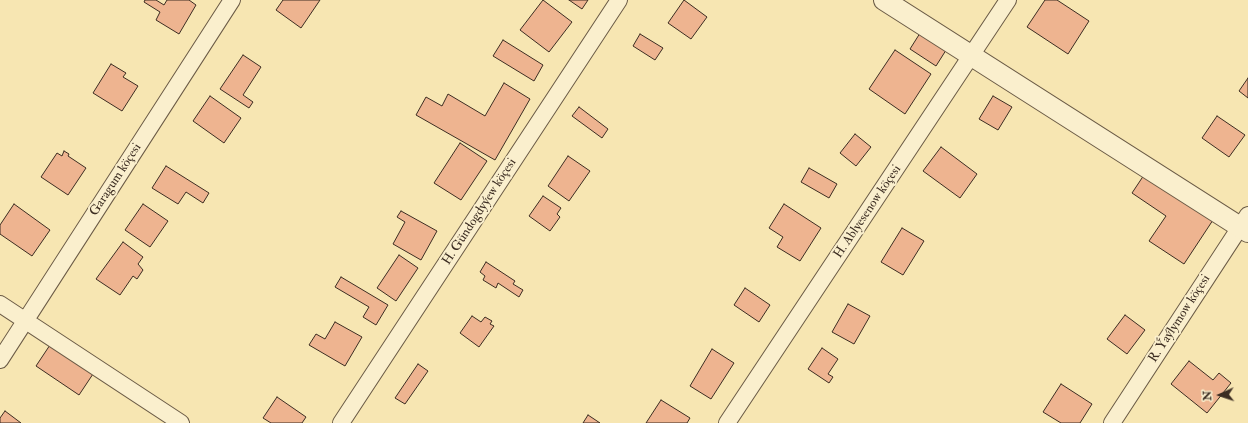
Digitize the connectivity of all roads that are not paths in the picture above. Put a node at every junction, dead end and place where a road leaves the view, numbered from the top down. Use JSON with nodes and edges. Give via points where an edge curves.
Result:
{"nodes":[{"id":1,"x":232,"y":0,"type":"edge"},
{"id":2,"x":619,"y":0,"type":"edge"},
{"id":3,"x":884,"y":0,"type":"edge"},
{"id":4,"x":1008,"y":0,"type":"edge"},
{"id":5,"x":971,"y":56,"type":"junction"},
{"id":6,"x":1245,"y":225,"type":"edge"},
{"id":7,"x":0,"y":304,"type":"edge"},
{"id":8,"x":26,"y":321,"type":"junction"},
{"id":9,"x":0,"y":360,"type":"edge"},
{"id":10,"x":181,"y":423,"type":"edge"},
{"id":11,"x":341,"y":423,"type":"edge"},
{"id":12,"x":727,"y":423,"type":"edge"},
{"id":13,"x":1112,"y":423,"type":"edge"}],
"edges":[{"from":1,"to":8,"type":"street","name":"Garagum köçesi"},
{"from":2,"to":11,"type":"street","name":"H. Gündogdyýew köçesi"},
{"from":3,"to":5,"type":"street"},
{"from":4,"to":5,"type":"street","name":"H. Ablyesenow köçesi"},
{"from":5,"to":6,"type":"street"},
{"from":5,"to":12,"type":"street","name":"H. Ablyesenow köçesi"},
{"from":6,"to":13,"type":"street","name":"R. Ýaýlymow köçesi"},
{"from":7,"to":8,"type":"street"},
{"from":8,"to":9,"type":"street","name":"Garagum köçesi"},
{"from":8,"to":10,"type":"street"}]}
